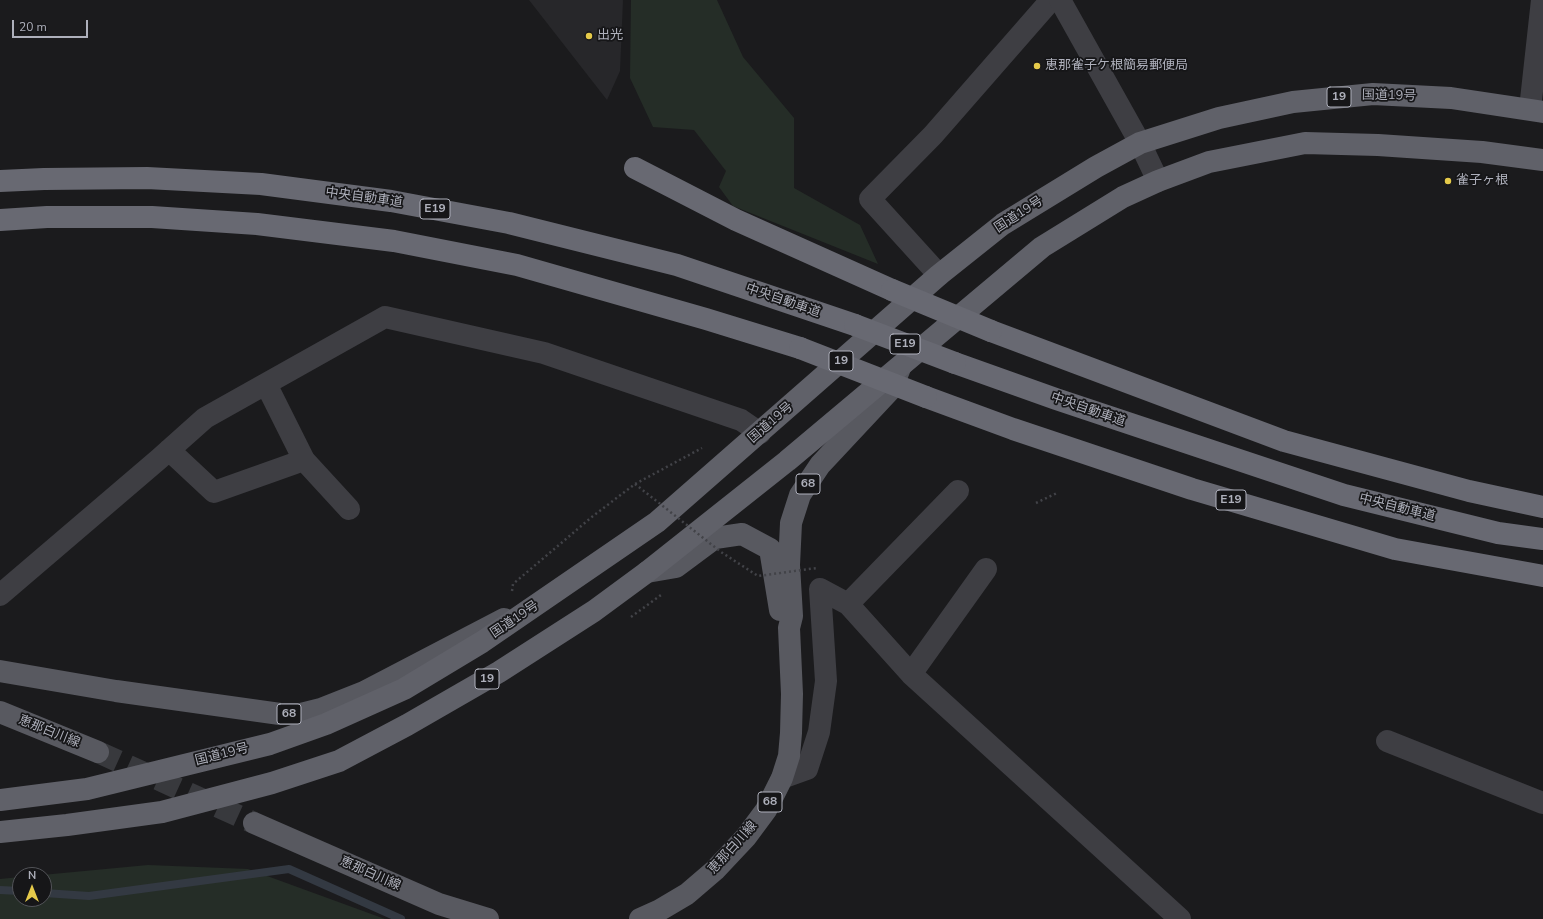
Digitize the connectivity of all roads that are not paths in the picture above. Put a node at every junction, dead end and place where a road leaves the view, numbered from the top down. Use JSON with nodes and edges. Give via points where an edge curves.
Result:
{"nodes":[{"id":1,"x":1052,"y":0,"type":"edge"},
{"id":2,"x":1060,"y":0,"type":"edge"},
{"id":3,"x":1542,"y":0,"type":"edge"},
{"id":4,"x":1536,"y":111,"type":"edge"},
{"id":5,"x":1140,"y":143,"type":"junction"},
{"id":6,"x":1543,"y":160,"type":"edge"},
{"id":7,"x":635,"y":168,"type":"dead end"},
{"id":8,"x":0,"y":181,"type":"edge"},
{"id":9,"x":1158,"y":181,"type":"junction"},
{"id":10,"x":0,"y":220,"type":"edge"},
{"id":11,"x":939,"y":275,"type":"junction"},
{"id":12,"x":900,"y":368,"type":"junction"},
{"id":13,"x":266,"y":384,"type":"junction"},
{"id":14,"x":760,"y":433,"type":"junction"},
{"id":15,"x":169,"y":450,"type":"junction"},
{"id":16,"x":304,"y":460,"type":"junction"},
{"id":17,"x":958,"y":491,"type":"dead end"},
{"id":18,"x":1543,"y":507,"type":"edge"},
{"id":19,"x":349,"y":509,"type":"dead end"},
{"id":20,"x":1543,"y":539,"type":"edge"},
{"id":21,"x":986,"y":569,"type":"dead end"},
{"id":22,"x":647,"y":572,"type":"junction"},
{"id":23,"x":1543,"y":576,"type":"edge"},
{"id":24,"x":553,"y":594,"type":"junction"},
{"id":25,"x":0,"y":595,"type":"edge"},
{"id":26,"x":848,"y":604,"type":"junction"},
{"id":27,"x":789,"y":628,"type":"junction"},
{"id":28,"x":0,"y":671,"type":"edge"},
{"id":29,"x":911,"y":674,"type":"junction"},
{"id":30,"x":0,"y":712,"type":"edge"},
{"id":31,"x":1387,"y":741,"type":"dead end"},
{"id":32,"x":98,"y":752,"type":"tunnel mouth"},
{"id":33,"x":782,"y":778,"type":"junction"},
{"id":34,"x":0,"y":800,"type":"edge"},
{"id":35,"x":1543,"y":803,"type":"edge"},
{"id":36,"x":254,"y":822,"type":"tunnel mouth"},
{"id":37,"x":0,"y":832,"type":"edge"},
{"id":38,"x":488,"y":919,"type":"edge"},
{"id":39,"x":640,"y":919,"type":"edge"},
{"id":40,"x":1180,"y":919,"type":"edge"}],
"edges":[{"from":1,"to":11,"type":"street","via":[[933,135],[870,199]]},
{"from":2,"to":5,"type":"street"},
{"from":3,"to":4,"type":"street"},
{"from":4,"to":5,"type":"highway","name":"国道19号","number":"19","via":[[1451,98],[1373,94],[1293,102],[1219,118]]},
{"from":5,"to":9,"type":"street"},
{"from":5,"to":11,"type":"highway","name":"国道19号","number":"19","via":[[1003,224]]},
{"from":6,"to":9,"type":"highway","number":"19","via":[[1482,152],[1386,145],[1305,143],[1209,162]]},
{"from":7,"to":18,"type":"highway","bridge":true,"via":[[736,220],[892,290],[992,331],[1284,440],[1469,491]]},
{"from":8,"to":20,"type":"highway","name":"中央自動車道","number":"E19","bridge":true,"via":[[148,178],[260,184],[391,201],[509,223],[677,265],[855,325],[1056,399],[1344,495],[1498,533]]},
{"from":9,"to":12,"type":"highway","number":"19","via":[[1123,197],[1042,247]]},
{"from":10,"to":23,"type":"highway","number":"E19","bridge":true,"via":[[47,217],[152,217],[257,224],[394,241],[517,265],[800,348],[1013,429],[1192,489],[1395,549]]},
{"from":11,"to":14,"type":"highway","name":"国道19号","number":"19"},
{"from":12,"to":22,"type":"highway","number":"19"},
{"from":12,"to":27,"type":"main road","number":"68","via":[[892,388],[820,465],[800,495],[791,523],[789,565],[792,616]]},
{"from":13,"to":14,"type":"street","via":[[385,317],[544,354],[742,420]]},
{"from":13,"to":15,"type":"street","via":[[204,418]]},
{"from":13,"to":16,"type":"street"},
{"from":14,"to":24,"type":"highway","name":"国道19号","number":"19","via":[[657,522]]},
{"from":15,"to":16,"type":"street","via":[[214,492]]},
{"from":15,"to":25,"type":"street"},
{"from":16,"to":19,"type":"street"},
{"from":17,"to":26,"type":"street"},
{"from":21,"to":29,"type":"street"},
{"from":22,"to":27,"type":"main road","number":"68","via":[[676,567],[714,538],[742,534],[770,549],[781,618]]},
{"from":22,"to":37,"type":"highway","number":"19","via":[[594,611],[500,672],[339,761],[272,783],[162,812],[67,826]]},
{"from":24,"to":28,"type":"main road","number":"68","via":[[364,692],[301,714],[280,714],[124,692]]},
{"from":24,"to":34,"type":"highway","name":"国道19号","number":"19","via":[[482,642],[404,689],[326,724],[270,744],[87,789]]},
{"from":26,"to":29,"type":"street"},
{"from":26,"to":33,"type":"street","via":[[820,589],[826,680],[819,732],[807,769]]},
{"from":27,"to":33,"type":"main road","name":"恵那白川線","number":"68","via":[[791,733]]},
{"from":29,"to":40,"type":"street"},
{"from":30,"to":32,"type":"main road","name":"恵那白川線"},
{"from":31,"to":35,"type":"street"},
{"from":33,"to":39,"type":"main road","name":"恵那白川線","number":"68","via":[[766,810],[746,837],[714,870],[686,894]]},
{"from":36,"to":38,"type":"main road","name":"恵那白川線","via":[[439,904]]}]}
